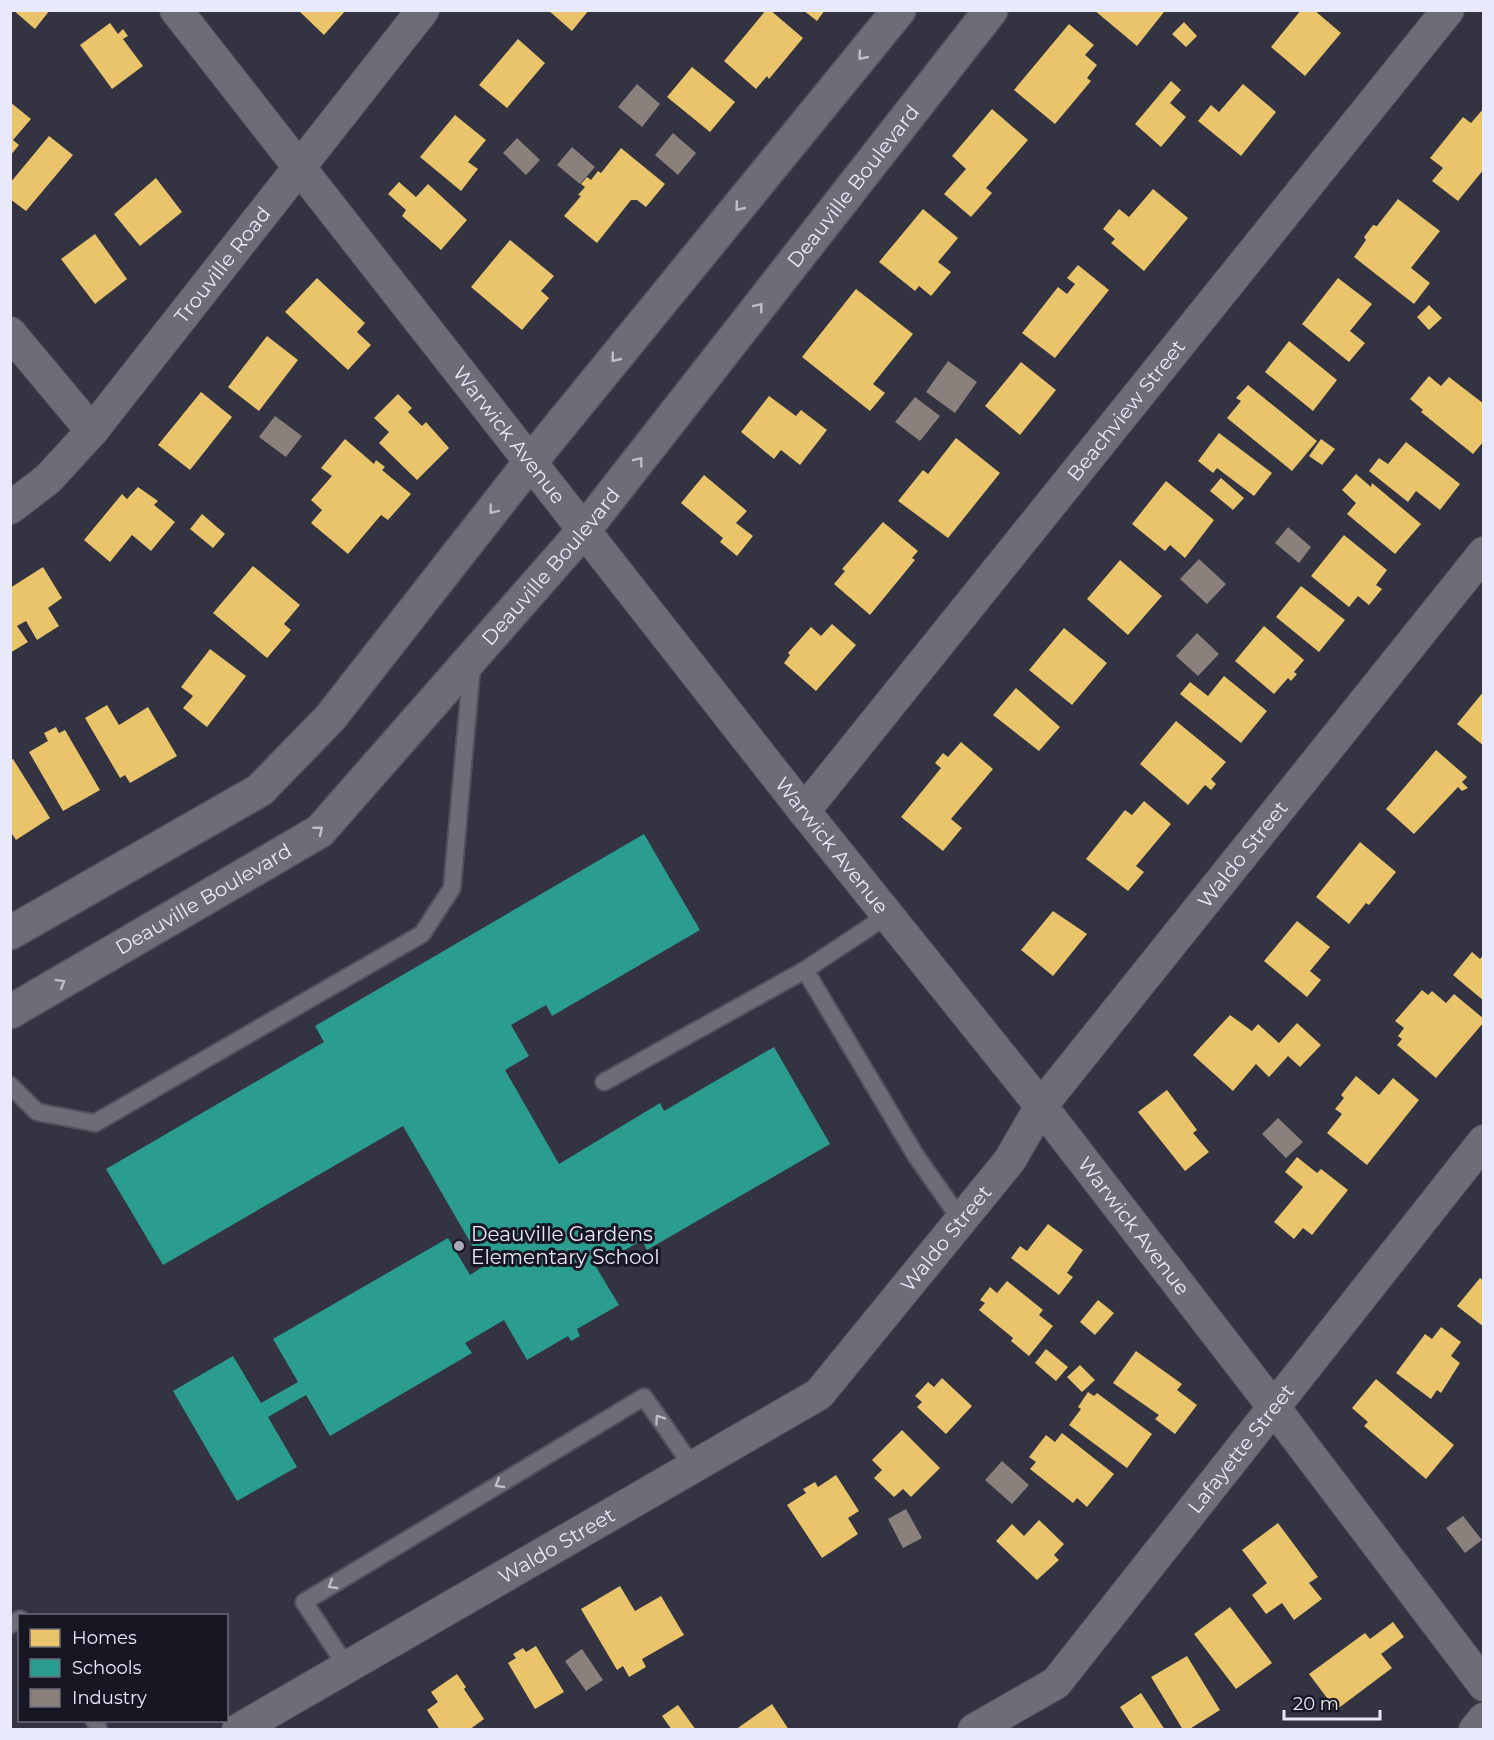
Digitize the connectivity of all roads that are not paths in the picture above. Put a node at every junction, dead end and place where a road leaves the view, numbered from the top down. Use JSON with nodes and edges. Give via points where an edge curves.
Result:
{"nodes":[{"id":1,"x":176,"y":10,"type":"edge"},
{"id":2,"x":423,"y":10,"type":"edge"},
{"id":3,"x":899,"y":10,"type":"edge"},
{"id":4,"x":991,"y":10,"type":"edge"},
{"id":5,"x":1448,"y":10,"type":"edge"},
{"id":6,"x":299,"y":166,"type":"junction"},
{"id":7,"x":10,"y":333,"type":"edge"},
{"id":8,"x":92,"y":431,"type":"junction"},
{"id":9,"x":532,"y":460,"type":"junction"},
{"id":10,"x":10,"y":507,"type":"edge"},
{"id":11,"x":585,"y":529,"type":"junction"},
{"id":12,"x":1484,"y":553,"type":"edge"},
{"id":13,"x":473,"y":659,"type":"junction"},
{"id":14,"x":804,"y":811,"type":"junction"},
{"id":15,"x":888,"y":915,"type":"junction"},
{"id":16,"x":10,"y":933,"type":"edge"},
{"id":17,"x":804,"y":970,"type":"junction"},
{"id":18,"x":10,"y":1012,"type":"edge"},
{"id":19,"x":604,"y":1082,"type":"dead end"},
{"id":20,"x":10,"y":1084,"type":"edge"},
{"id":21,"x":1041,"y":1106,"type":"junction"},
{"id":22,"x":1484,"y":1141,"type":"edge"},
{"id":23,"x":961,"y":1220,"type":"junction"},
{"id":24,"x":1272,"y":1405,"type":"junction"},
{"id":25,"x":693,"y":1467,"type":"junction"},
{"id":26,"x":347,"y":1667,"type":"junction"},
{"id":27,"x":1484,"y":1685,"type":"edge"},
{"id":28,"x":1484,"y":1719,"type":"edge"},
{"id":29,"x":238,"y":1730,"type":"edge"},
{"id":30,"x":974,"y":1730,"type":"edge"},
{"id":31,"x":1475,"y":1730,"type":"edge"}],
"edges":[{"from":1,"to":6,"type":"street","name":"Warwick Avenue"},
{"from":2,"to":6,"type":"street","name":"Trouville Road"},
{"from":3,"to":9,"type":"street","one_way":true},
{"from":11,"to":4,"type":"street","name":"Deauville Boulevard","one_way":true},
{"from":5,"to":14,"type":"street","name":"Beachview Street"},
{"from":6,"to":8,"type":"street","name":"Trouville Road"},
{"from":6,"to":9,"type":"street","name":"Warwick Avenue"},
{"from":7,"to":8,"type":"street"},
{"from":8,"to":10,"type":"street","name":"Trouville Road","via":[[48,479]]},
{"from":9,"to":11,"type":"street","name":"Warwick Avenue"},
{"from":9,"to":16,"type":"street","one_way":true,"via":[[330,718],[260,790]]},
{"from":11,"to":13,"type":"street","name":"Deauville Boulevard"},
{"from":11,"to":14,"type":"street","name":"Warwick Avenue"},
{"from":12,"to":21,"type":"street","name":"Waldo Street"},
{"from":18,"to":13,"type":"street","name":"Deauville Boulevard","one_way":true,"via":[[320,831]]},
{"from":13,"to":20,"type":"lane","via":[[452,888],[422,934],[95,1123],[37,1112]]},
{"from":14,"to":15,"type":"street","name":"Warwick Avenue"},
{"from":15,"to":17,"type":"lane"},
{"from":15,"to":21,"type":"street","name":"Warwick Avenue"},
{"from":17,"to":19,"type":"lane"},
{"from":17,"to":23,"type":"lane","via":[[916,1156]]},
{"from":21,"to":23,"type":"street","name":"Waldo Street","via":[[1010,1160]]},
{"from":21,"to":24,"type":"street","name":"Warwick Avenue"},
{"from":22,"to":24,"type":"street","name":"Lafayette Street"},
{"from":23,"to":25,"type":"street","name":"Waldo Street","via":[[819,1394]]},
{"from":24,"to":27,"type":"street","name":"Warwick Avenue"},
{"from":24,"to":30,"type":"street","name":"Lafayette Street","via":[[1056,1683]]},
{"from":25,"to":26,"type":"street","name":"Waldo Street"},
{"from":25,"to":26,"type":"lane","one_way":true,"via":[[644,1397],[304,1602]]},
{"from":26,"to":29,"type":"street","name":"Waldo Street"},
{"from":28,"to":31,"type":"street"}]}
